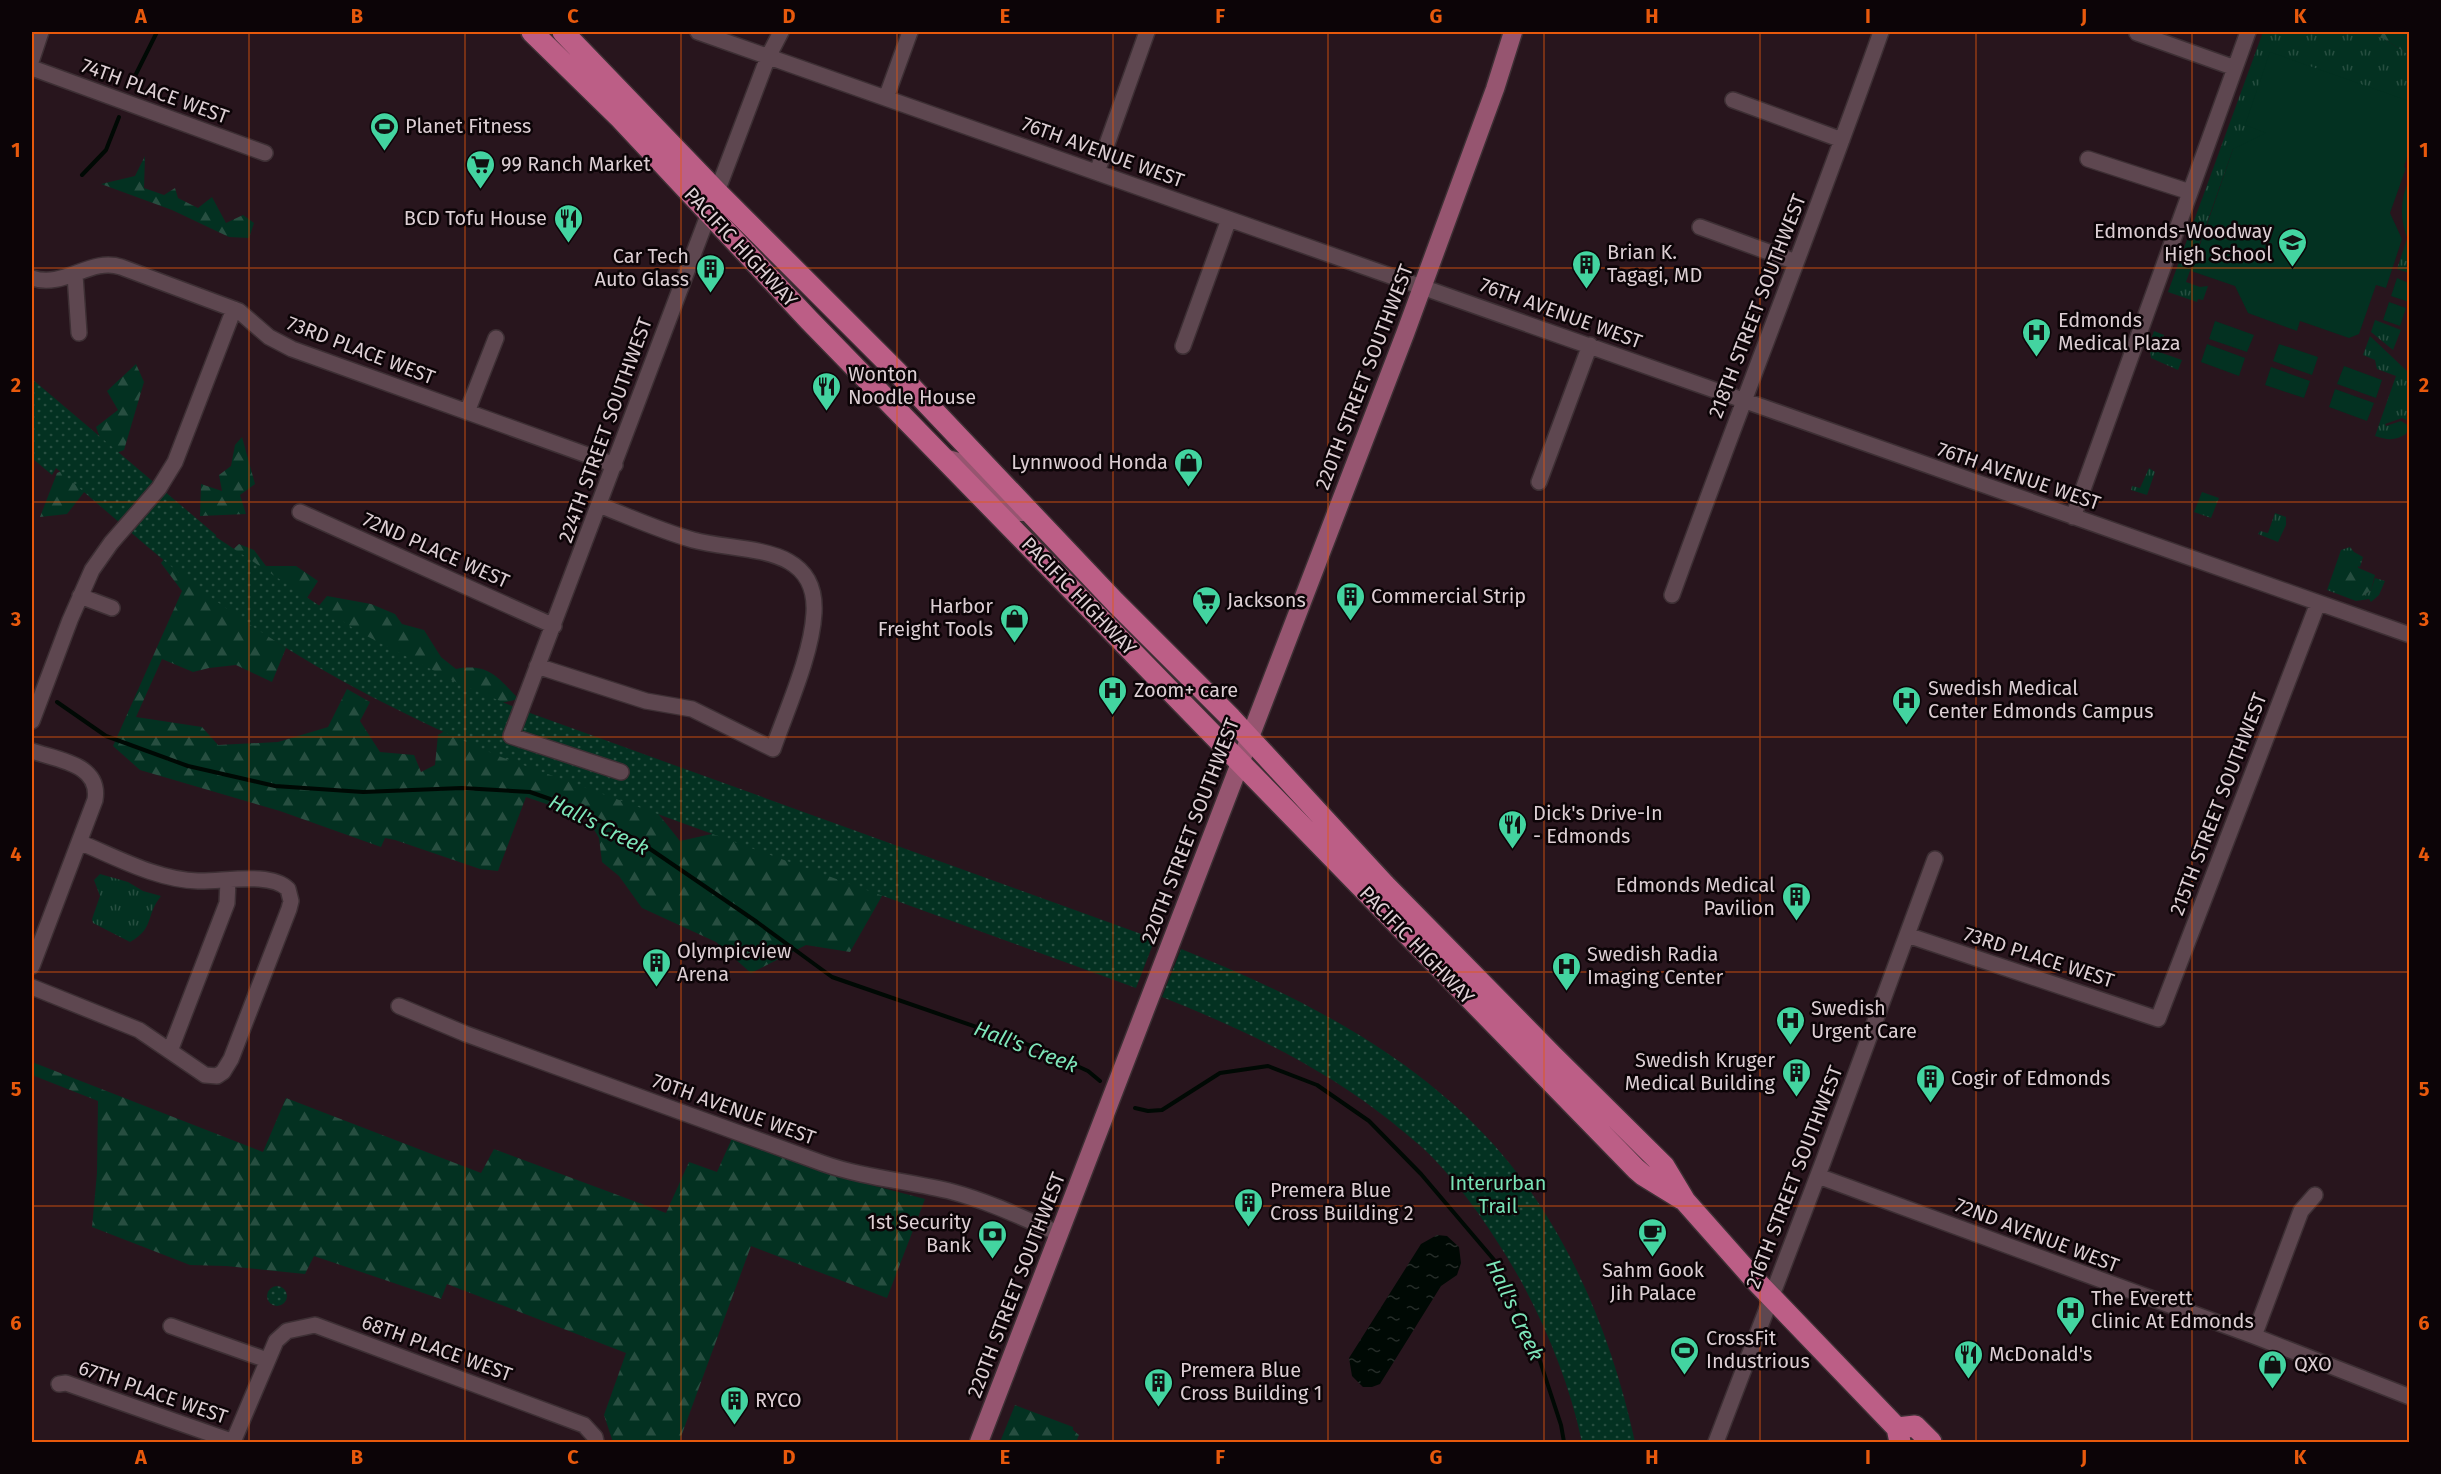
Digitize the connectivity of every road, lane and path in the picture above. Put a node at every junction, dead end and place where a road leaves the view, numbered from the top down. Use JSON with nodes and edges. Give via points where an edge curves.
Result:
{"nodes":[{"id":1,"x":41,"y":32,"type":"edge"},
{"id":2,"x":532,"y":32,"type":"edge"},
{"id":3,"x":562,"y":32,"type":"edge"},
{"id":4,"x":698,"y":32,"type":"edge"},
{"id":5,"x":781,"y":32,"type":"edge"},
{"id":6,"x":910,"y":32,"type":"edge"},
{"id":7,"x":1147,"y":32,"type":"edge"},
{"id":8,"x":1513,"y":32,"type":"edge"},
{"id":9,"x":1881,"y":32,"type":"edge"},
{"id":10,"x":2248,"y":32,"type":"edge"},
{"id":11,"x":2137,"y":33,"type":"edge"},
{"id":12,"x":768,"y":57,"type":"junction"},
{"id":13,"x":32,"y":59,"type":"edge"},
{"id":14,"x":799,"y":67,"type":"junction"},
{"id":15,"x":32,"y":68,"type":"edge"},
{"id":16,"x":2235,"y":68,"type":"junction"},
{"id":17,"x":762,"y":74,"type":"junction"},
{"id":18,"x":886,"y":98,"type":"junction"},
{"id":19,"x":1733,"y":100,"type":"dead end"},
{"id":20,"x":1842,"y":140,"type":"junction"},
{"id":21,"x":265,"y":153,"type":"dead end"},
{"id":22,"x":2088,"y":159,"type":"dead end"},
{"id":23,"x":1097,"y":172,"type":"junction"},
{"id":24,"x":717,"y":192,"type":"junction"},
{"id":25,"x":2190,"y":192,"type":"junction"},
{"id":26,"x":710,"y":212,"type":"junction"},
{"id":27,"x":1229,"y":219,"type":"junction"},
{"id":28,"x":1700,"y":227,"type":"dead end"},
{"id":29,"x":1796,"y":262,"type":"junction"},
{"id":30,"x":75,"y":275,"type":"junction"},
{"id":31,"x":32,"y":278,"type":"edge"},
{"id":32,"x":1423,"y":286,"type":"junction"},
{"id":33,"x":234,"y":309,"type":"junction"},
{"id":34,"x":79,"y":333,"type":"dead end"},
{"id":35,"x":496,"y":338,"type":"dead end"},
{"id":36,"x":1590,"y":345,"type":"junction"},
{"id":37,"x":1183,"y":346,"type":"dead end"},
{"id":38,"x":1745,"y":401,"type":"junction"},
{"id":39,"x":468,"y":412,"type":"junction"},
{"id":40,"x":944,"y":458,"type":"junction"},
{"id":41,"x":615,"y":465,"type":"junction"},
{"id":42,"x":1539,"y":482,"type":"dead end"},
{"id":43,"x":599,"y":505,"type":"junction"},
{"id":44,"x":300,"y":512,"type":"dead end"},
{"id":45,"x":1028,"y":512,"type":"junction"},
{"id":46,"x":2073,"y":517,"type":"junction"},
{"id":47,"x":1672,"y":595,"type":"dead end"},
{"id":48,"x":80,"y":596,"type":"junction"},
{"id":49,"x":2318,"y":603,"type":"junction"},
{"id":50,"x":112,"y":608,"type":"dead end"},
{"id":51,"x":554,"y":626,"type":"junction"},
{"id":52,"x":2409,"y":635,"type":"edge"},
{"id":53,"x":537,"y":666,"type":"junction"},
{"id":54,"x":32,"y":721,"type":"edge"},
{"id":55,"x":1250,"y":740,"type":"junction"},
{"id":56,"x":32,"y":751,"type":"edge"},
{"id":57,"x":1241,"y":762,"type":"junction"},
{"id":58,"x":621,"y":772,"type":"dead end"},
{"id":59,"x":79,"y":842,"type":"junction"},
{"id":60,"x":1935,"y":859,"type":"dead end"},
{"id":61,"x":228,"y":881,"type":"junction"},
{"id":62,"x":1907,"y":936,"type":"junction"},
{"id":63,"x":32,"y":966,"type":"edge"},
{"id":64,"x":32,"y":987,"type":"edge"},
{"id":65,"x":399,"y":1006,"type":"dead end"},
{"id":66,"x":2158,"y":1019,"type":"joint"},
{"id":67,"x":170,"y":1051,"type":"junction"},
{"id":68,"x":1818,"y":1176,"type":"junction"},
{"id":69,"x":2315,"y":1195,"type":"dead end"},
{"id":70,"x":1685,"y":1201,"type":"junction"},
{"id":71,"x":1060,"y":1234,"type":"junction"},
{"id":72,"x":1771,"y":1297,"type":"junction"},
{"id":73,"x":171,"y":1326,"type":"dead end"},
{"id":74,"x":2253,"y":1336,"type":"junction"},
{"id":75,"x":267,"y":1360,"type":"junction"},
{"id":76,"x":59,"y":1384,"type":"dead end"},
{"id":77,"x":2409,"y":1397,"type":"edge"},
{"id":78,"x":1899,"y":1435,"type":"edge"},
{"id":79,"x":233,"y":1442,"type":"edge"},
{"id":80,"x":596,"y":1443,"type":"edge"},
{"id":81,"x":979,"y":1443,"type":"edge"},
{"id":82,"x":1716,"y":1443,"type":"edge"},
{"id":83,"x":1931,"y":1443,"type":"edge"}],
"edges":[{"from":1,"to":13,"type":"street"},
{"from":2,"to":26,"type":"highway","name":"PACIFIC HIGHWAY"},
{"from":3,"to":24,"type":"highway","name":"PACIFIC HIGHWAY"},
{"from":4,"to":12,"type":"street","name":"76TH AVENUE WEST"},
{"from":5,"to":12,"type":"street","name":"224TH STREET SOUTHWEST"},
{"from":6,"to":18,"type":"street"},
{"from":7,"to":23,"type":"street"},
{"from":8,"to":32,"type":"main road","name":"220TH STREET SOUTHWEST"},
{"from":9,"to":20,"type":"street","name":"218TH STREET SOUTHWEST"},
{"from":10,"to":16,"type":"street"},
{"from":11,"to":16,"type":"street"},
{"from":12,"to":14,"type":"street","name":"76TH AVENUE WEST"},
{"from":12,"to":17,"type":"street","name":"224TH STREET SOUTHWEST"},
{"from":14,"to":17,"type":"street"},
{"from":14,"to":18,"type":"street","name":"76TH AVENUE WEST"},
{"from":15,"to":21,"type":"street","name":"74TH PLACE WEST"},
{"from":16,"to":25,"type":"street"},
{"from":17,"to":24,"type":"street","name":"224TH STREET SOUTHWEST"},
{"from":18,"to":23,"type":"street","name":"76TH AVENUE WEST"},
{"from":19,"to":20,"type":"street"},
{"from":20,"to":29,"type":"street","name":"218TH STREET SOUTHWEST"},
{"from":22,"to":25,"type":"street"},
{"from":23,"to":27,"type":"street","name":"76TH AVENUE WEST"},
{"from":24,"to":26,"type":"street","name":"224TH STREET SOUTHWEST"},
{"from":24,"to":45,"type":"highway","name":"PACIFIC HIGHWAY","via":[[897,372]]},
{"from":25,"to":46,"type":"street"},
{"from":26,"to":40,"type":"highway","name":"PACIFIC HIGHWAY"},
{"from":26,"to":41,"type":"street","name":"224TH STREET SOUTHWEST"},
{"from":27,"to":32,"type":"street","name":"76TH AVENUE WEST"},
{"from":27,"to":37,"type":"street"},
{"from":28,"to":29,"type":"street"},
{"from":29,"to":38,"type":"street","name":"218TH STREET SOUTHWEST"},
{"from":30,"to":31,"type":"street","name":"73RD PLACE WEST","via":[[55,281]]},
{"from":30,"to":33,"type":"street","name":"73RD PLACE WEST","via":[[102,265],[115,265]]},
{"from":30,"to":34,"type":"street"},
{"from":32,"to":36,"type":"street","name":"76TH AVENUE WEST"},
{"from":32,"to":55,"type":"main road","name":"220TH STREET SOUTHWEST"},
{"from":33,"to":39,"type":"street","name":"73RD PLACE WEST","via":[[283,345]]},
{"from":33,"to":48,"type":"street","via":[[175,462],[159,488],[92,570]]},
{"from":35,"to":39,"type":"street"},
{"from":36,"to":38,"type":"street","name":"76TH AVENUE WEST"},
{"from":36,"to":42,"type":"street"},
{"from":38,"to":46,"type":"street","name":"76TH AVENUE WEST"},
{"from":38,"to":47,"type":"street","name":"218TH STREET SOUTHWEST"},
{"from":39,"to":41,"type":"street","name":"73RD PLACE WEST"},
{"from":40,"to":45,"type":"main road","via":[[965,464],[1016,512]]},
{"from":40,"to":57,"type":"highway","name":"PACIFIC HIGHWAY"},
{"from":41,"to":43,"type":"street","name":"224TH STREET SOUTHWEST"},
{"from":43,"to":51,"type":"street","name":"224TH STREET SOUTHWEST"},
{"from":43,"to":53,"type":"street","via":[[676,536],[777,555],[798,568],[812,587],[814,613],[807,648],[773,749],[692,709],[646,700]]},
{"from":44,"to":51,"type":"street","name":"72ND PLACE WEST"},
{"from":45,"to":55,"type":"highway","name":"PACIFIC HIGHWAY"},
{"from":46,"to":49,"type":"street","name":"76TH AVENUE WEST"},
{"from":48,"to":50,"type":"street"},
{"from":48,"to":54,"type":"street"},
{"from":49,"to":52,"type":"street","name":"76TH AVENUE WEST"},
{"from":49,"to":66,"type":"street","name":"215TH STREET SOUTHWEST"},
{"from":51,"to":53,"type":"street","name":"224TH STREET SOUTHWEST"},
{"from":53,"to":58,"type":"street","name":"224TH STREET SOUTHWEST","via":[[511,736]]},
{"from":55,"to":57,"type":"main road","name":"220TH STREET SOUTHWEST"},
{"from":55,"to":70,"type":"highway","name":"PACIFIC HIGHWAY","via":[[1385,885],[1664,1166]]},
{"from":56,"to":59,"type":"street","via":[[86,770],[93,779],[97,789],[95,800]]},
{"from":57,"to":70,"type":"highway","name":"PACIFIC HIGHWAY","via":[[1636,1169]]},
{"from":57,"to":71,"type":"main road","name":"220TH STREET SOUTHWEST"},
{"from":59,"to":61,"type":"street","via":[[175,878]]},
{"from":59,"to":63,"type":"street"},
{"from":60,"to":62,"type":"street","name":"216TH STREET SOUTHWEST"},
{"from":61,"to":67,"type":"street","via":[[227,903]]},
{"from":61,"to":67,"type":"street","via":[[278,882],[288,889],[289,909],[223,1072],[205,1075]]},
{"from":62,"to":66,"type":"street","name":"73RD PLACE WEST"},
{"from":62,"to":68,"type":"street","name":"216TH STREET SOUTHWEST"},
{"from":64,"to":67,"type":"street","via":[[124,1023]]},
{"from":65,"to":71,"type":"street","name":"70TH AVENUE WEST","via":[[822,1163],[951,1192]]},
{"from":68,"to":72,"type":"street","name":"216TH STREET SOUTHWEST"},
{"from":68,"to":74,"type":"street","name":"72ND AVENUE WEST"},
{"from":69,"to":74,"type":"street","via":[[2301,1211]]},
{"from":70,"to":72,"type":"highway","name":"PACIFIC HIGHWAY"},
{"from":71,"to":81,"type":"main road","name":"220TH STREET SOUTHWEST"},
{"from":72,"to":78,"type":"highway","name":"PACIFIC HIGHWAY"},
{"from":72,"to":82,"type":"street","name":"216TH STREET SOUTHWEST"},
{"from":73,"to":75,"type":"street"},
{"from":74,"to":77,"type":"street","name":"72ND AVENUE WEST"},
{"from":75,"to":79,"type":"street"},
{"from":75,"to":80,"type":"street","name":"68TH PLACE WEST","via":[[276,1341],[287,1331],[315,1325],[584,1425]]},
{"from":76,"to":79,"type":"street","name":"67TH PLACE WEST","via":[[66,1383]]},
{"from":78,"to":83,"type":"highway","name":"PACIFIC HIGHWAY","via":[[1915,1426]]}]}
